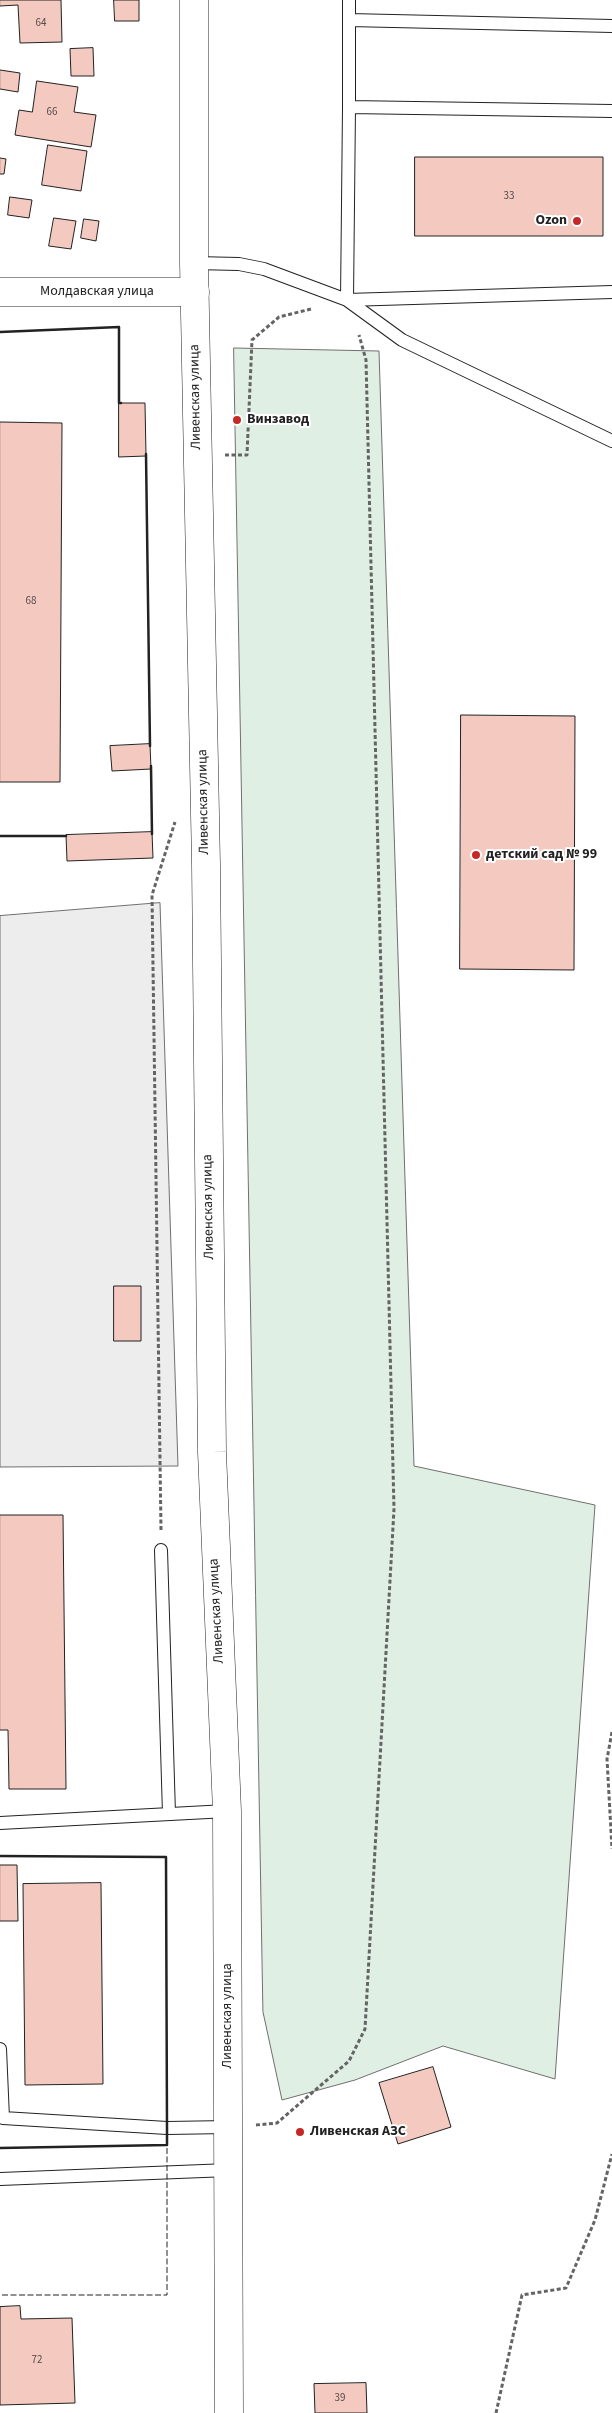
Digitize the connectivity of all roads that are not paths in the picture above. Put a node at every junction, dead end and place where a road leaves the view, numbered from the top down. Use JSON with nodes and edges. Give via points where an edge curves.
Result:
{"nodes":[{"id":1,"x":194,"y":0,"type":"edge"},
{"id":2,"x":349,"y":0,"type":"edge"},
{"id":3,"x":349,"y":20,"type":"junction"},
{"id":4,"x":612,"y":26,"type":"edge"},
{"id":5,"x":349,"y":107,"type":"junction"},
{"id":6,"x":612,"y":111,"type":"edge"},
{"id":7,"x":194,"y":263,"type":"junction"},
{"id":8,"x":0,"y":292,"type":"edge"},
{"id":9,"x":195,"y":292,"type":"junction"},
{"id":10,"x":612,"y":292,"type":"edge"},
{"id":11,"x":348,"y":300,"type":"junction"},
{"id":12,"x":612,"y":441,"type":"edge"},
{"id":13,"x":161,"y":1550,"type":"road end"},
{"id":14,"x":227,"y":1811,"type":"junction"},
{"id":15,"x":169,"y":1814,"type":"junction"},
{"id":16,"x":0,"y":1823,"type":"edge"},
{"id":17,"x":0,"y":2049,"type":"edge"},
{"id":18,"x":228,"y":2127,"type":"junction"},
{"id":19,"x":229,"y":2170,"type":"junction"},
{"id":20,"x":0,"y":2179,"type":"edge"},
{"id":21,"x":229,"y":2413,"type":"edge"}],
"edges":[{"from":1,"to":7,"type":"main road","name":"Ливенская улица"},
{"from":2,"to":3,"type":"lane"},
{"from":3,"to":4,"type":"lane"},
{"from":3,"to":5,"type":"lane"},
{"from":5,"to":6,"type":"lane"},
{"from":5,"to":11,"type":"lane"},
{"from":7,"to":9,"type":"main road","name":"Ливенская улица"},
{"from":7,"to":11,"type":"lane","via":[[239,264],[264,269]]},
{"from":8,"to":9,"type":"main road","name":"Молдавская улица"},
{"from":9,"to":14,"type":"main road","name":"Ливенская улица","via":[[206,864],[213,1515]]},
{"from":10,"to":11,"type":"lane"},
{"from":11,"to":12,"type":"lane","via":[[402,340]]},
{"from":13,"to":15,"type":"lane"},
{"from":14,"to":15,"type":"lane"},
{"from":14,"to":18,"type":"main road","name":"Ливенская улица"},
{"from":15,"to":16,"type":"lane"},
{"from":17,"to":18,"type":"lane","via":[[3,2118],[167,2128]]},
{"from":18,"to":19,"type":"main road","name":"Ливенская улица"},
{"from":19,"to":20,"type":"lane"},
{"from":19,"to":21,"type":"main road","name":"Ливенская улица"}]}
